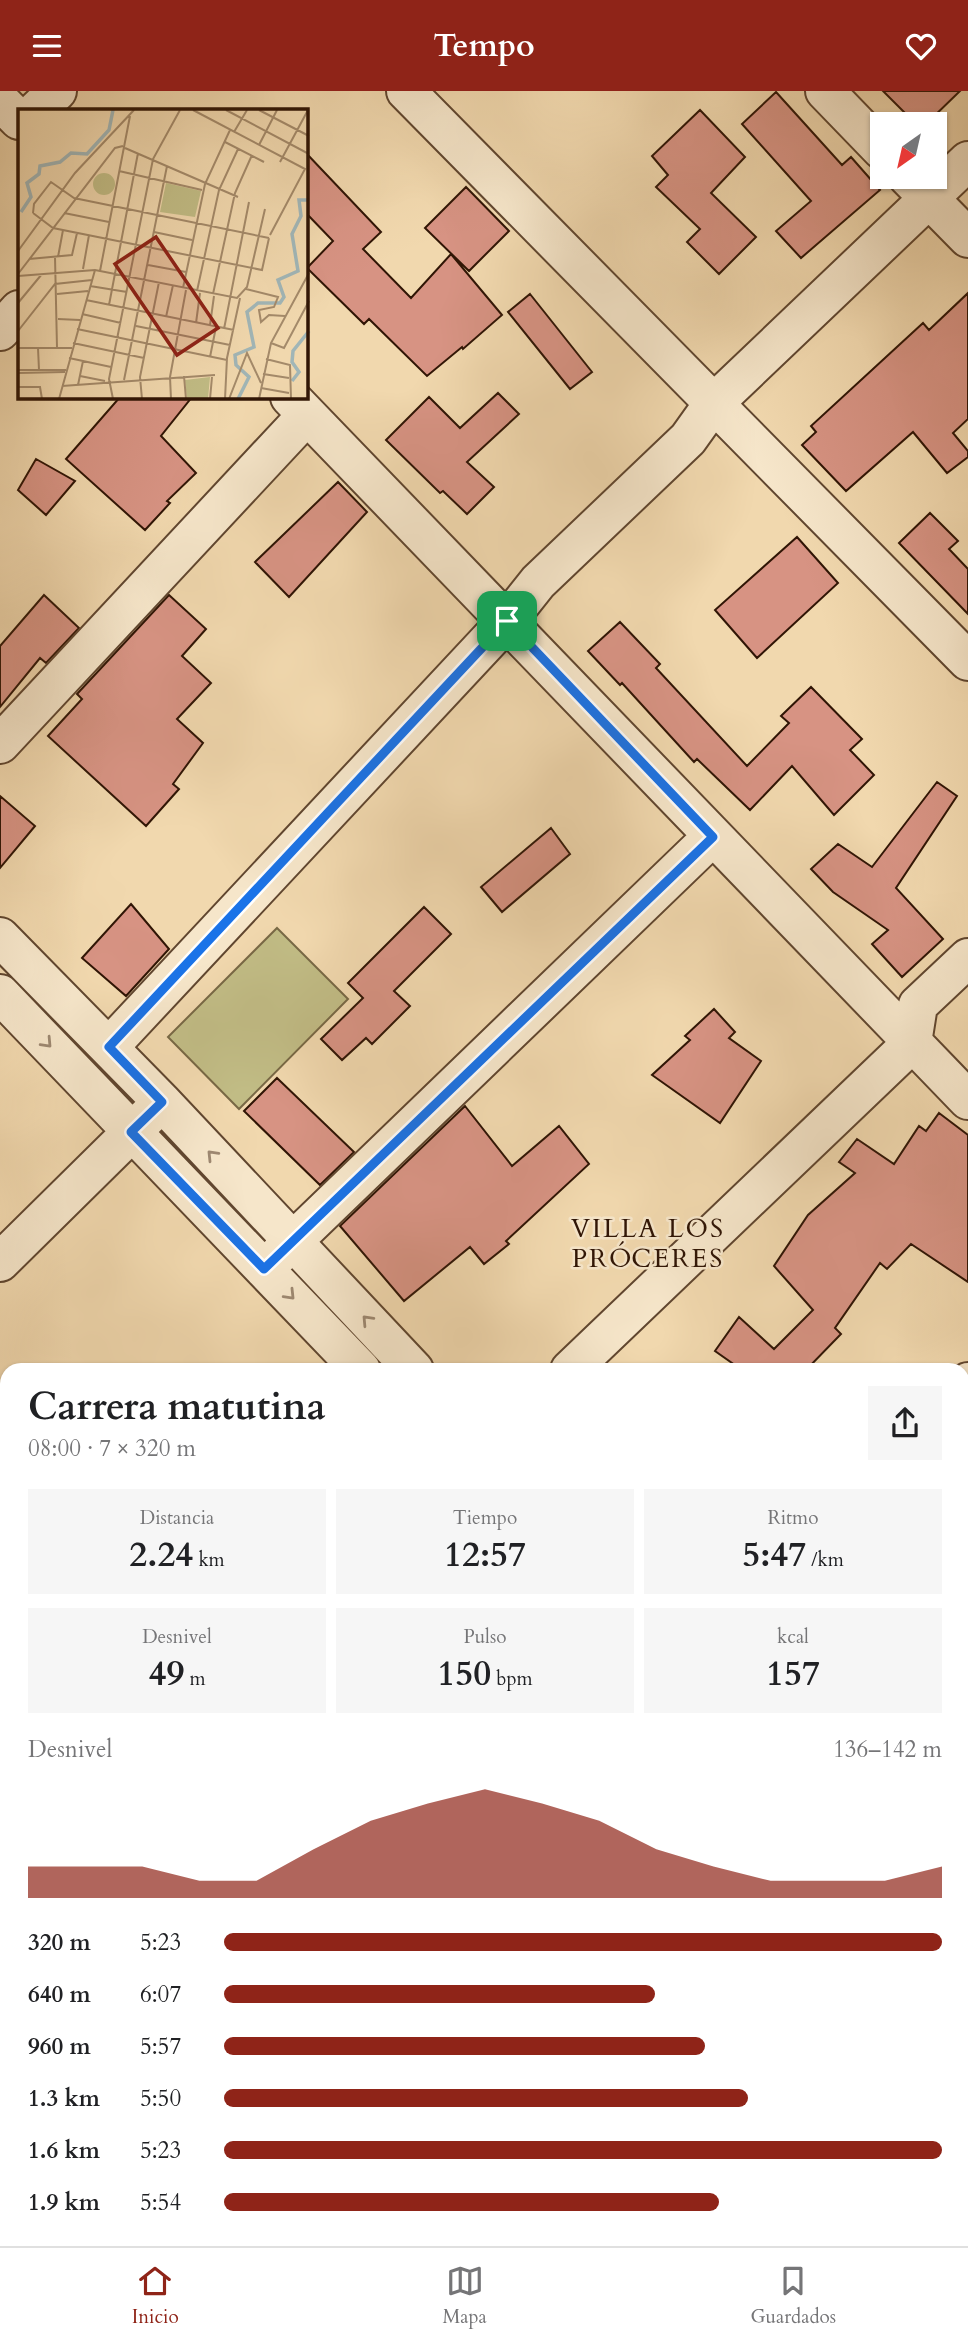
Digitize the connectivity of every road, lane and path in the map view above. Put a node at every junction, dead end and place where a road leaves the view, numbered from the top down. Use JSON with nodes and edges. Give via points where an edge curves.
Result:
{"nodes":[{"id":1,"x":57,"y":91,"type":"edge"},
{"id":2,"x":406,"y":91,"type":"edge"},
{"id":3,"x":825,"y":91,"type":"edge"},
{"id":4,"x":0,"y":101,"type":"edge"},
{"id":5,"x":38,"y":109,"type":"edge"},
{"id":6,"x":18,"y":119,"type":"edge"},
{"id":7,"x":870,"y":138,"type":"edge"},
{"id":8,"x":968,"y":161,"type":"edge"},
{"id":9,"x":947,"y":173,"type":"edge"},
{"id":10,"x":918,"y":189,"type":"edge"},
{"id":11,"x":920,"y":189,"type":"edge"},
{"id":12,"x":968,"y":238,"type":"edge"},
{"id":13,"x":18,"y":311,"type":"edge"},
{"id":14,"x":0,"y":331,"type":"edge"},
{"id":15,"x":713,"y":404,"type":"junction"},
{"id":16,"x":299,"y":406,"type":"edge"},
{"id":17,"x":507,"y":621,"type":"junction"},
{"id":18,"x":968,"y":661,"type":"edge"},
{"id":19,"x":0,"y":744,"type":"edge"},
{"id":20,"x":713,"y":837,"type":"junction"},
{"id":21,"x":0,"y":937,"type":"edge"},
{"id":22,"x":968,"y":958,"type":"edge"},
{"id":23,"x":0,"y":994,"type":"edge"},
{"id":24,"x":912,"y":1043,"type":"junction"},
{"id":25,"x":109,"y":1047,"type":"junction"},
{"id":26,"x":968,"y":1100,"type":"edge"},
{"id":27,"x":162,"y":1102,"type":"junction"},
{"id":28,"x":131,"y":1132,"type":"junction"},
{"id":29,"x":293,"y":1240,"type":"junction"},
{"id":30,"x":0,"y":1262,"type":"edge"},
{"id":31,"x":264,"y":1269,"type":"junction"},
{"id":32,"x":354,"y":1363,"type":"edge"},
{"id":33,"x":407,"y":1363,"type":"edge"},
{"id":34,"x":577,"y":1363,"type":"edge"}],
"edges":[{"from":1,"to":5,"type":"street"},
{"from":2,"to":15,"type":"street"},
{"from":3,"to":7,"type":"street"},
{"from":4,"to":6,"type":"street"},
{"from":8,"to":9,"type":"street"},
{"from":10,"to":15,"type":"street"},
{"from":11,"to":12,"type":"street"},
{"from":13,"to":14,"type":"street"},
{"from":15,"to":17,"type":"street","via":[[688,439],[538,582]]},
{"from":15,"to":18,"type":"street"},
{"from":16,"to":17,"type":"street"},
{"from":16,"to":19,"type":"street"},
{"from":17,"to":20,"type":"street"},
{"from":17,"to":25,"type":"street"},
{"from":20,"to":24,"type":"street"},
{"from":20,"to":29,"type":"street"},
{"from":21,"to":25,"type":"street"},
{"from":22,"to":24,"type":"street","via":[[918,1005]]},
{"from":23,"to":28,"type":"street","one_way":true},
{"from":24,"to":26,"type":"street"},
{"from":24,"to":34,"type":"street"},
{"from":25,"to":27,"type":"street"},
{"from":27,"to":28,"type":"street"},
{"from":29,"to":27,"type":"street","one_way":true},
{"from":28,"to":30,"type":"street"},
{"from":28,"to":31,"type":"street"},
{"from":29,"to":31,"type":"street"},
{"from":33,"to":29,"type":"street","one_way":true},
{"from":31,"to":32,"type":"street","one_way":true}]}
